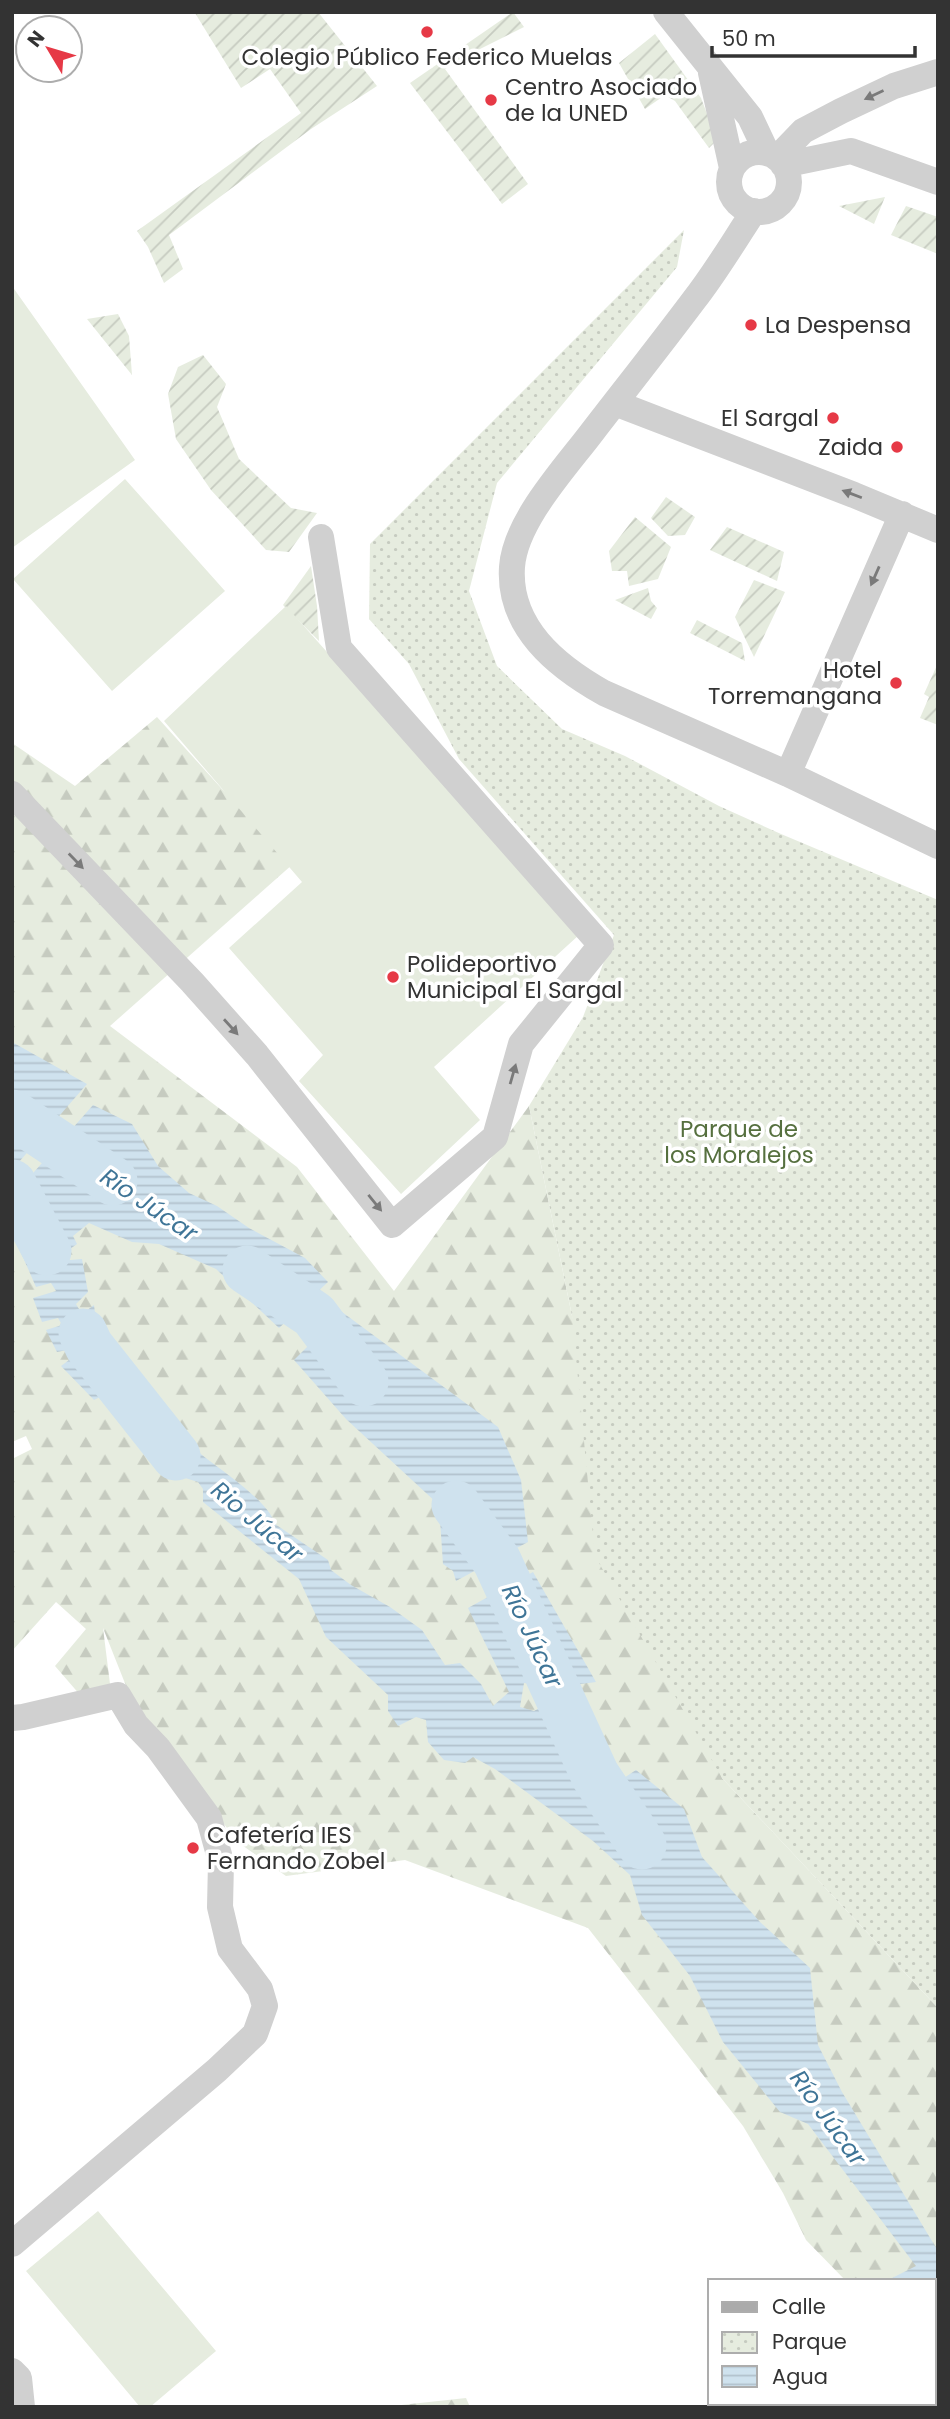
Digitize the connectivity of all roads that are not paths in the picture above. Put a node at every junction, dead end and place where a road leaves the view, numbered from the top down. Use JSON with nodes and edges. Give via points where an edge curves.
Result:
{"nodes":[{"id":1,"x":666,"y":12,"type":"edge"},
{"id":2,"x":710,"y":68,"type":"junction"},
{"id":3,"x":938,"y":72,"type":"edge"},
{"id":4,"x":776,"y":159,"type":"junction"},
{"id":5,"x":732,"y":168,"type":"junction"},
{"id":6,"x":938,"y":182,"type":"edge"},
{"id":7,"x":754,"y":211,"type":"junction"},
{"id":8,"x":615,"y":403,"type":"junction"},
{"id":9,"x":902,"y":514,"type":"junction"},
{"id":10,"x":938,"y":530,"type":"edge"},
{"id":11,"x":321,"y":537,"type":"dead end"},
{"id":12,"x":788,"y":774,"type":"junction"},
{"id":13,"x":21,"y":803,"type":"edge"},
{"id":14,"x":938,"y":846,"type":"edge"},
{"id":15,"x":12,"y":1717,"type":"edge"},
{"id":16,"x":12,"y":2244,"type":"edge"},
{"id":17,"x":12,"y":2371,"type":"edge"},
{"id":18,"x":22,"y":2407,"type":"edge"}],
"edges":[{"from":1,"to":2,"type":"street"},
{"from":2,"to":4,"type":"street","via":[[750,117]]},
{"from":2,"to":5,"type":"street"},
{"from":3,"to":4,"type":"street","one_way":true,"via":[[894,86],[803,131]]},
{"from":4,"to":5,"type":"street","via":[[751,153]]},
{"from":4,"to":6,"type":"street","via":[[851,151]]},
{"from":4,"to":7,"type":"street","via":[[788,182],[783,198],[770,209]]},
{"from":5,"to":7,"type":"street","via":[[733,198]]},
{"from":7,"to":8,"type":"street","via":[[696,298]]},
{"from":9,"to":8,"type":"street","one_way":true},
{"from":8,"to":12,"type":"street","via":[[534,510],[520,537],[512,563],[519,612],[548,655],[585,683]]},
{"from":9,"to":10,"type":"street"},
{"from":9,"to":12,"type":"street","one_way":true},
{"from":13,"to":11,"type":"street","one_way":true,"via":[[257,1055],[392,1225],[495,1137],[521,1045],[601,945],[339,648]]},
{"from":12,"to":14,"type":"street"},
{"from":15,"to":16,"type":"street","via":[[118,1695],[209,1818],[220,1862],[220,1907],[230,1949],[260,1989],[265,2007],[255,2034],[217,2070]]},
{"from":17,"to":18,"type":"street","via":[[19,2378]]}]}
